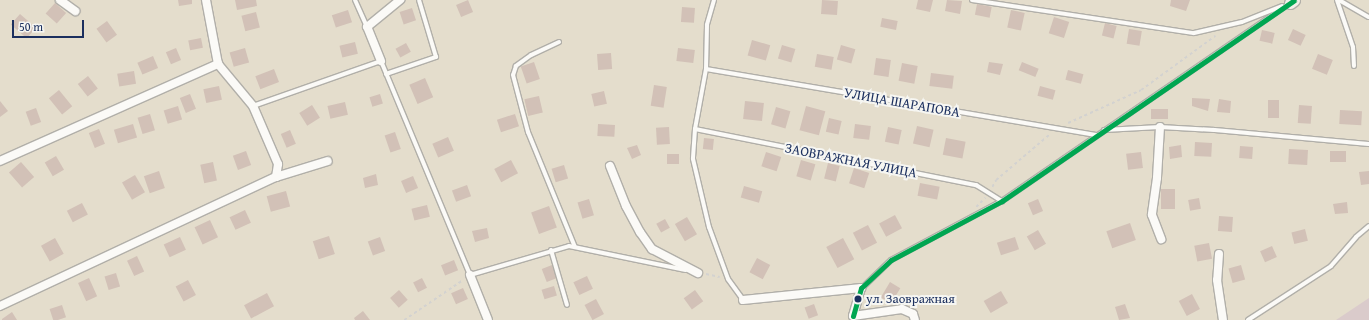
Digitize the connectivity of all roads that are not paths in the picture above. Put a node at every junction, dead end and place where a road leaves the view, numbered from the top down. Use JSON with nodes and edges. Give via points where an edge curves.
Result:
{"nodes":[{"id":1,"x":60,"y":0,"type":"edge"},
{"id":2,"x":206,"y":0,"type":"edge"},
{"id":3,"x":355,"y":0,"type":"edge"},
{"id":4,"x":400,"y":0,"type":"edge"},
{"id":5,"x":419,"y":0,"type":"edge"},
{"id":6,"x":714,"y":0,"type":"edge"},
{"id":7,"x":972,"y":0,"type":"edge"},
{"id":8,"x":1338,"y":0,"type":"edge"},
{"id":9,"x":1292,"y":2,"type":"edge"},
{"id":10,"x":75,"y":11,"type":"dead end"},
{"id":11,"x":1369,"y":18,"type":"edge"},
{"id":12,"x":367,"y":28,"type":"junction"},
{"id":13,"x":560,"y":42,"type":"dead end"},
{"id":14,"x":381,"y":61,"type":"junction"},
{"id":15,"x":218,"y":64,"type":"junction"},
{"id":16,"x":1354,"y":66,"type":"dead end"},
{"id":17,"x":706,"y":69,"type":"junction"},
{"id":18,"x":386,"y":74,"type":"junction"},
{"id":19,"x":253,"y":106,"type":"junction"},
{"id":20,"x":1160,"y":127,"type":"junction"},
{"id":21,"x":696,"y":129,"type":"junction"},
{"id":22,"x":1104,"y":130,"type":"junction"},
{"id":23,"x":1097,"y":135,"type":"junction"},
{"id":24,"x":1369,"y":144,"type":"edge"},
{"id":25,"x":0,"y":160,"type":"edge"},
{"id":26,"x":328,"y":161,"type":"dead end"},
{"id":27,"x":610,"y":166,"type":"dead end"},
{"id":28,"x":276,"y":177,"type":"junction"},
{"id":29,"x":1002,"y":201,"type":"junction"},
{"id":30,"x":1369,"y":226,"type":"edge"},
{"id":31,"x":1162,"y":239,"type":"dead end"},
{"id":32,"x":575,"y":247,"type":"junction"},
{"id":33,"x":551,"y":250,"type":"junction"},
{"id":34,"x":1219,"y":254,"type":"dead end"},
{"id":35,"x":698,"y":272,"type":"joint"},
{"id":36,"x":470,"y":276,"type":"junction"},
{"id":37,"x":861,"y":288,"type":"junction"},
{"id":38,"x":743,"y":300,"type":"joint"},
{"id":39,"x":567,"y":305,"type":"dead end"},
{"id":40,"x":0,"y":306,"type":"edge"},
{"id":41,"x":852,"y":318,"type":"edge"},
{"id":42,"x":488,"y":320,"type":"edge"},
{"id":43,"x":915,"y":320,"type":"edge"},
{"id":44,"x":1223,"y":320,"type":"edge"},
{"id":45,"x":1248,"y":320,"type":"edge"}],
"edges":[{"from":1,"to":10,"type":"street"},
{"from":2,"to":15,"type":"street"},
{"from":3,"to":12,"type":"lane"},
{"from":4,"to":12,"type":"street"},
{"from":5,"to":18,"type":"lane","via":[[436,57]]},
{"from":6,"to":17,"type":"lane","via":[[707,25]]},
{"from":7,"to":9,"type":"lane","via":[[1194,33],[1230,25]]},
{"from":8,"to":11,"type":"lane"},
{"from":8,"to":16,"type":"lane","via":[[1353,47]]},
{"from":9,"to":22,"type":"lane"},
{"from":12,"to":14,"type":"street"},
{"from":13,"to":32,"type":"lane","via":[[526,58],[516,66],[513,75],[530,138]]},
{"from":14,"to":18,"type":"lane"},
{"from":14,"to":19,"type":"lane"},
{"from":15,"to":19,"type":"street"},
{"from":15,"to":25,"type":"street"},
{"from":17,"to":21,"type":"lane"},
{"from":17,"to":23,"type":"lane","name":"УЛИЦА ШАРАПОВА"},
{"from":18,"to":36,"type":"lane"},
{"from":19,"to":28,"type":"street","via":[[278,164]]},
{"from":20,"to":22,"type":"lane"},
{"from":20,"to":24,"type":"lane","via":[[1326,138]]},
{"from":20,"to":31,"type":"street","via":[[1152,215]]},
{"from":21,"to":29,"type":"lane","name":"ЗАОВРАЖНАЯ УЛИЦА","via":[[976,186]]},
{"from":21,"to":38,"type":"lane","via":[[693,159],[709,227],[728,279]]},
{"from":22,"to":23,"type":"lane"},
{"from":23,"to":29,"type":"lane","via":[[1063,162]]},
{"from":26,"to":28,"type":"street"},
{"from":27,"to":35,"type":"street","via":[[626,206],[652,249]]},
{"from":28,"to":40,"type":"street"},
{"from":29,"to":37,"type":"lane","via":[[891,260]]},
{"from":30,"to":45,"type":"lane","via":[[1331,266]]},
{"from":32,"to":33,"type":"lane"},
{"from":32,"to":35,"type":"lane"},
{"from":33,"to":36,"type":"lane"},
{"from":33,"to":39,"type":"lane"},
{"from":34,"to":44,"type":"street","via":[[1217,280]]},
{"from":36,"to":42,"type":"street"},
{"from":37,"to":38,"type":"street"},
{"from":37,"to":41,"type":"street"},
{"from":41,"to":43,"type":"street","via":[[902,309],[913,314]]}]}
